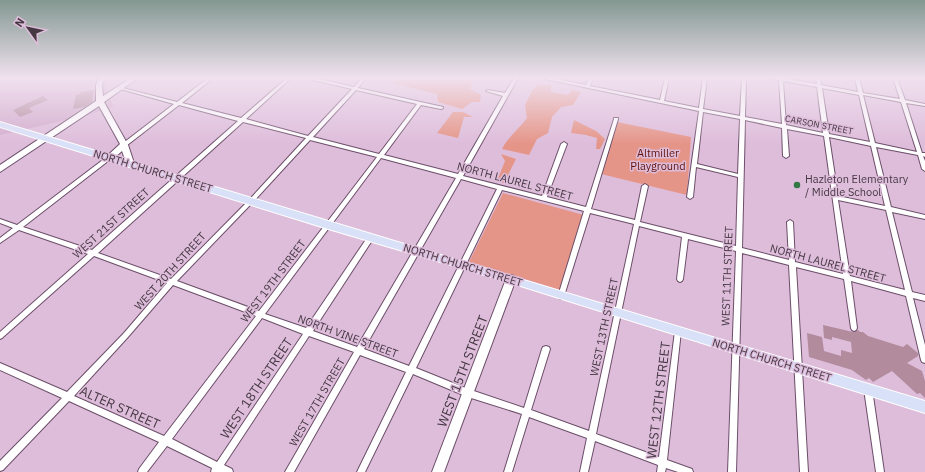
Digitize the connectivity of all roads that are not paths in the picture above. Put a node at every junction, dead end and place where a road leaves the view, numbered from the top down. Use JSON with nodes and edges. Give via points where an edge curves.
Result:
{"nodes":[{"id":1,"x":103,"y":100,"type":"edge"},
{"id":2,"x":163,"y":100,"type":"edge"},
{"id":3,"x":182,"y":100,"type":"edge"},
{"id":4,"x":264,"y":100,"type":"edge"},
{"id":5,"x":343,"y":100,"type":"edge"},
{"id":6,"x":407,"y":100,"type":"edge"},
{"id":7,"x":503,"y":100,"type":"edge"},
{"id":8,"x":657,"y":100,"type":"edge"},
{"id":9,"x":702,"y":100,"type":"edge"},
{"id":10,"x":743,"y":100,"type":"edge"},
{"id":11,"x":782,"y":100,"type":"edge"},
{"id":12,"x":821,"y":100,"type":"edge"},
{"id":13,"x":862,"y":100,"type":"edge"},
{"id":14,"x":897,"y":100,"type":"edge"},
{"id":15,"x":662,"y":101,"type":"joint"},
{"id":16,"x":903,"y":101,"type":"junction"},
{"id":17,"x":100,"y":102,"type":"junction"},
{"id":18,"x":420,"y":103,"type":"junction"},
{"id":19,"x":177,"y":104,"type":"junction"},
{"id":20,"x":925,"y":106,"type":"edge"},
{"id":21,"x":441,"y":108,"type":"dead end"},
{"id":22,"x":701,"y":109,"type":"junction"},
{"id":23,"x":743,"y":118,"type":"junction"},
{"id":24,"x":616,"y":119,"type":"dead end"},
{"id":25,"x":241,"y":120,"type":"junction"},
{"id":26,"x":0,"y":124,"type":"edge"},
{"id":27,"x":784,"y":126,"type":"junction"},
{"id":28,"x":826,"y":135,"type":"junction"},
{"id":29,"x":310,"y":138,"type":"junction"},
{"id":30,"x":45,"y":139,"type":"junction"},
{"id":31,"x":564,"y":144,"type":"dead end"},
{"id":32,"x":873,"y":144,"type":"junction"},
{"id":33,"x":124,"y":145,"type":"junction"},
{"id":34,"x":922,"y":154,"type":"edge"},
{"id":35,"x":380,"y":156,"type":"junction"},
{"id":36,"x":786,"y":156,"type":"dead end"},
{"id":37,"x":110,"y":157,"type":"junction"},
{"id":38,"x":130,"y":163,"type":"junction"},
{"id":39,"x":694,"y":165,"type":"junction"},
{"id":40,"x":0,"y":168,"type":"edge"},
{"id":41,"x":925,"y":169,"type":"edge"},
{"id":42,"x":741,"y":176,"type":"junction"},
{"id":43,"x":459,"y":177,"type":"junction"},
{"id":44,"x":177,"y":178,"type":"junction"},
{"id":45,"x":645,"y":186,"type":"dead end"},
{"id":46,"x":500,"y":188,"type":"junction"},
{"id":47,"x":835,"y":196,"type":"junction"},
{"id":48,"x":690,"y":197,"type":"dead end"},
{"id":49,"x":544,"y":199,"type":"junction"},
{"id":50,"x":252,"y":201,"type":"junction"},
{"id":51,"x":889,"y":209,"type":"junction"},
{"id":52,"x":588,"y":211,"type":"junction"},
{"id":53,"x":925,"y":217,"type":"edge"},
{"id":54,"x":0,"y":221,"type":"edge"},
{"id":55,"x":790,"y":222,"type":"dead end"},
{"id":56,"x":637,"y":224,"type":"junction"},
{"id":57,"x":328,"y":225,"type":"junction"},
{"id":58,"x":18,"y":227,"type":"junction"},
{"id":59,"x":685,"y":236,"type":"junction"},
{"id":60,"x":371,"y":237,"type":"junction"},
{"id":61,"x":0,"y":241,"type":"edge"},
{"id":62,"x":739,"y":250,"type":"junction"},
{"id":63,"x":416,"y":251,"type":"junction"},
{"id":64,"x":92,"y":253,"type":"junction"},
{"id":65,"x":792,"y":264,"type":"junction"},
{"id":66,"x":462,"y":265,"type":"junction"},
{"id":67,"x":847,"y":278,"type":"junction"},
{"id":68,"x":511,"y":279,"type":"junction"},
{"id":69,"x":680,"y":279,"type":"dead end"},
{"id":70,"x":171,"y":283,"type":"junction"},
{"id":71,"x":909,"y":294,"type":"junction"},
{"id":72,"x":561,"y":296,"type":"junction"},
{"id":73,"x":925,"y":298,"type":"edge"},
{"id":74,"x":618,"y":313,"type":"junction"},
{"id":75,"x":261,"y":315,"type":"junction"},
{"id":76,"x":854,"y":328,"type":"dead end"},
{"id":77,"x":678,"y":331,"type":"junction"},
{"id":78,"x":308,"y":332,"type":"junction"},
{"id":79,"x":0,"y":336,"type":"edge"},
{"id":80,"x":546,"y":349,"type":"dead end"},
{"id":81,"x":736,"y":349,"type":"junction"},
{"id":82,"x":359,"y":351,"type":"junction"},
{"id":83,"x":925,"y":360,"type":"edge"},
{"id":84,"x":0,"y":366,"type":"edge"},
{"id":85,"x":798,"y":368,"type":"junction"},
{"id":86,"x":411,"y":370,"type":"junction"},
{"id":87,"x":868,"y":389,"type":"junction"},
{"id":88,"x":468,"y":393,"type":"junction"},
{"id":89,"x":68,"y":397,"type":"junction"},
{"id":90,"x":925,"y":407,"type":"edge"},
{"id":91,"x":526,"y":412,"type":"junction"},
{"id":92,"x":592,"y":437,"type":"junction"},
{"id":93,"x":166,"y":441,"type":"junction"},
{"id":94,"x":662,"y":462,"type":"junction"},
{"id":95,"x":0,"y":467,"type":"edge"},
{"id":96,"x":216,"y":469,"type":"edge"},
{"id":97,"x":142,"y":472,"type":"edge"},
{"id":98,"x":229,"y":472,"type":"edge"},
{"id":99,"x":289,"y":472,"type":"edge"},
{"id":100,"x":361,"y":472,"type":"edge"},
{"id":101,"x":438,"y":472,"type":"edge"},
{"id":102,"x":508,"y":472,"type":"edge"},
{"id":103,"x":584,"y":472,"type":"edge"},
{"id":104,"x":661,"y":472,"type":"edge"},
{"id":105,"x":688,"y":472,"type":"edge"},
{"id":106,"x":732,"y":472,"type":"edge"},
{"id":107,"x":804,"y":472,"type":"edge"},
{"id":108,"x":880,"y":472,"type":"edge"}],
"edges":[{"from":1,"to":17,"type":"main road"},
{"from":2,"to":19,"type":"street","name":"NORTH LAUREL STREET"},
{"from":3,"to":19,"type":"street"},
{"from":4,"to":25,"type":"street","name":"WEST 21ST STREET"},
{"from":5,"to":29,"type":"street","name":"WEST 20TH STREET"},
{"from":6,"to":18,"type":"street"},
{"from":7,"to":43,"type":"street","name":"WEST 17TH STREET"},
{"from":8,"to":15,"type":"street","name":"CARSON STREET"},
{"from":9,"to":22,"type":"street"},
{"from":10,"to":23,"type":"street","name":"WEST 11TH STREET"},
{"from":11,"to":27,"type":"street"},
{"from":12,"to":28,"type":"street"},
{"from":13,"to":32,"type":"street"},
{"from":14,"to":16,"type":"street"},
{"from":15,"to":22,"type":"street","name":"CARSON STREET"},
{"from":16,"to":20,"type":"street"},
{"from":16,"to":34,"type":"street"},
{"from":17,"to":30,"type":"main road"},
{"from":17,"to":33,"type":"main road"},
{"from":18,"to":21,"type":"street"},
{"from":18,"to":35,"type":"street","name":"WEST 19TH STREET"},
{"from":19,"to":25,"type":"street","name":"NORTH LAUREL STREET"},
{"from":19,"to":33,"type":"street"},
{"from":22,"to":23,"type":"street","name":"CARSON STREET"},
{"from":22,"to":39,"type":"street"},
{"from":23,"to":27,"type":"street","name":"CARSON STREET"},
{"from":23,"to":42,"type":"street","name":"WEST 11TH STREET"},
{"from":24,"to":52,"type":"street"},
{"from":25,"to":29,"type":"street","name":"NORTH LAUREL STREET"},
{"from":25,"to":44,"type":"street","name":"WEST 21ST STREET"},
{"from":26,"to":30,"type":"main road","name":"NORTH CHURCH STREET"},
{"from":27,"to":28,"type":"street","name":"CARSON STREET"},
{"from":27,"to":36,"type":"street"},
{"from":28,"to":32,"type":"street","name":"CARSON STREET"},
{"from":28,"to":47,"type":"street"},
{"from":29,"to":35,"type":"street","name":"NORTH LAUREL STREET"},
{"from":29,"to":50,"type":"street","name":"WEST 20TH STREET"},
{"from":30,"to":37,"type":"main road","name":"NORTH CHURCH STREET"},
{"from":30,"to":40,"type":"main road"},
{"from":31,"to":49,"type":"street"},
{"from":32,"to":34,"type":"street","name":"CARSON STREET"},
{"from":32,"to":51,"type":"street"},
{"from":33,"to":37,"type":"main road"},
{"from":33,"to":38,"type":"main road"},
{"from":34,"to":41,"type":"street"},
{"from":35,"to":43,"type":"street","name":"NORTH LAUREL STREET"},
{"from":35,"to":57,"type":"street","name":"WEST 19TH STREET"},
{"from":37,"to":38,"type":"main road","name":"NORTH CHURCH STREET"},
{"from":37,"to":58,"type":"street"},
{"from":38,"to":44,"type":"main road","name":"NORTH CHURCH STREET"},
{"from":39,"to":42,"type":"street"},
{"from":39,"to":48,"type":"street"},
{"from":42,"to":62,"type":"street","name":"WEST 11TH STREET"},
{"from":43,"to":46,"type":"street","name":"NORTH LAUREL STREET"},
{"from":43,"to":63,"type":"street","name":"WEST 17TH STREET"},
{"from":44,"to":50,"type":"main road","name":"NORTH CHURCH STREET"},
{"from":44,"to":64,"type":"street","name":"WEST 21ST STREET"},
{"from":45,"to":56,"type":"street","name":"WEST 13TH STREET"},
{"from":46,"to":49,"type":"street","name":"NORTH LAUREL STREET"},
{"from":46,"to":66,"type":"street"},
{"from":47,"to":51,"type":"street"},
{"from":47,"to":67,"type":"street"},
{"from":49,"to":52,"type":"street","name":"NORTH LAUREL STREET"},
{"from":50,"to":57,"type":"main road","name":"NORTH CHURCH STREET"},
{"from":50,"to":70,"type":"street","name":"WEST 20TH STREET"},
{"from":51,"to":53,"type":"street"},
{"from":51,"to":71,"type":"street"},
{"from":52,"to":56,"type":"street","name":"NORTH LAUREL STREET"},
{"from":52,"to":72,"type":"street"},
{"from":54,"to":58,"type":"street","name":"NORTH VINE STREET"},
{"from":55,"to":65,"type":"street"},
{"from":56,"to":59,"type":"street","name":"NORTH LAUREL STREET"},
{"from":56,"to":74,"type":"street","name":"WEST 13TH STREET"},
{"from":57,"to":60,"type":"main road","name":"NORTH CHURCH STREET"},
{"from":57,"to":75,"type":"street","name":"WEST 19TH STREET"},
{"from":58,"to":61,"type":"street"},
{"from":58,"to":64,"type":"street","name":"NORTH VINE STREET"},
{"from":59,"to":62,"type":"street","name":"NORTH LAUREL STREET"},
{"from":59,"to":69,"type":"street"},
{"from":60,"to":63,"type":"main road","name":"NORTH CHURCH STREET"},
{"from":60,"to":78,"type":"street","name":"WEST 18TH STREET"},
{"from":62,"to":65,"type":"street","name":"NORTH LAUREL STREET"},
{"from":62,"to":81,"type":"street","name":"WEST 11TH STREET"},
{"from":63,"to":66,"type":"main road","name":"NORTH CHURCH STREET"},
{"from":63,"to":82,"type":"street","name":"WEST 17TH STREET"},
{"from":64,"to":70,"type":"street","name":"NORTH VINE STREET"},
{"from":64,"to":79,"type":"street","name":"WEST 21ST STREET"},
{"from":65,"to":67,"type":"street","name":"NORTH LAUREL STREET"},
{"from":65,"to":85,"type":"street"},
{"from":66,"to":68,"type":"main road","name":"NORTH CHURCH STREET"},
{"from":66,"to":86,"type":"street"},
{"from":67,"to":71,"type":"street","name":"NORTH LAUREL STREET"},
{"from":67,"to":76,"type":"street"},
{"from":68,"to":72,"type":"main road","name":"NORTH CHURCH STREET"},
{"from":68,"to":88,"type":"main road","name":"WEST 15TH STREET"},
{"from":70,"to":75,"type":"street","name":"NORTH VINE STREET"},
{"from":70,"to":89,"type":"street","name":"WEST 20TH STREET"},
{"from":71,"to":73,"type":"street","name":"NORTH LAUREL STREET"},
{"from":71,"to":83,"type":"street"},
{"from":72,"to":74,"type":"main road","name":"NORTH CHURCH STREET"},
{"from":74,"to":77,"type":"main road","name":"NORTH CHURCH STREET"},
{"from":74,"to":92,"type":"street","name":"WEST 13TH STREET"},
{"from":75,"to":78,"type":"street","name":"NORTH VINE STREET"},
{"from":75,"to":93,"type":"street","name":"WEST 19TH STREET"},
{"from":77,"to":81,"type":"main road","name":"NORTH CHURCH STREET"},
{"from":77,"to":94,"type":"street","name":"WEST 12TH STREET"},
{"from":78,"to":82,"type":"street","name":"NORTH VINE STREET"},
{"from":78,"to":96,"type":"street","name":"WEST 18TH STREET"},
{"from":80,"to":91,"type":"street"},
{"from":81,"to":85,"type":"main road","name":"NORTH CHURCH STREET"},
{"from":81,"to":106,"type":"street","name":"WEST 11TH STREET"},
{"from":82,"to":86,"type":"street","name":"NORTH VINE STREET"},
{"from":82,"to":99,"type":"street","name":"WEST 17TH STREET"},
{"from":84,"to":89,"type":"street","name":"ALTER STREET"},
{"from":85,"to":87,"type":"main road","name":"NORTH CHURCH STREET"},
{"from":85,"to":107,"type":"street"},
{"from":86,"to":88,"type":"street","name":"NORTH VINE STREET"},
{"from":86,"to":100,"type":"street"},
{"from":87,"to":90,"type":"main road","name":"NORTH CHURCH STREET"},
{"from":87,"to":108,"type":"street"},
{"from":88,"to":91,"type":"street","name":"NORTH VINE STREET"},
{"from":88,"to":101,"type":"main road","name":"WEST 15TH STREET"},
{"from":89,"to":93,"type":"street","name":"ALTER STREET"},
{"from":89,"to":95,"type":"street","name":"WEST 20TH STREET"},
{"from":91,"to":92,"type":"street","name":"NORTH VINE STREET"},
{"from":91,"to":102,"type":"street"},
{"from":92,"to":94,"type":"street","name":"NORTH VINE STREET"},
{"from":92,"to":103,"type":"street","name":"WEST 13TH STREET"},
{"from":93,"to":96,"type":"street","name":"ALTER STREET"},
{"from":93,"to":97,"type":"street","name":"WEST 19TH STREET"},
{"from":94,"to":104,"type":"street","name":"WEST 12TH STREET"},
{"from":94,"to":105,"type":"street","name":"NORTH VINE STREET"},
{"from":96,"to":98,"type":"street","name":"ALTER STREET"}]}
